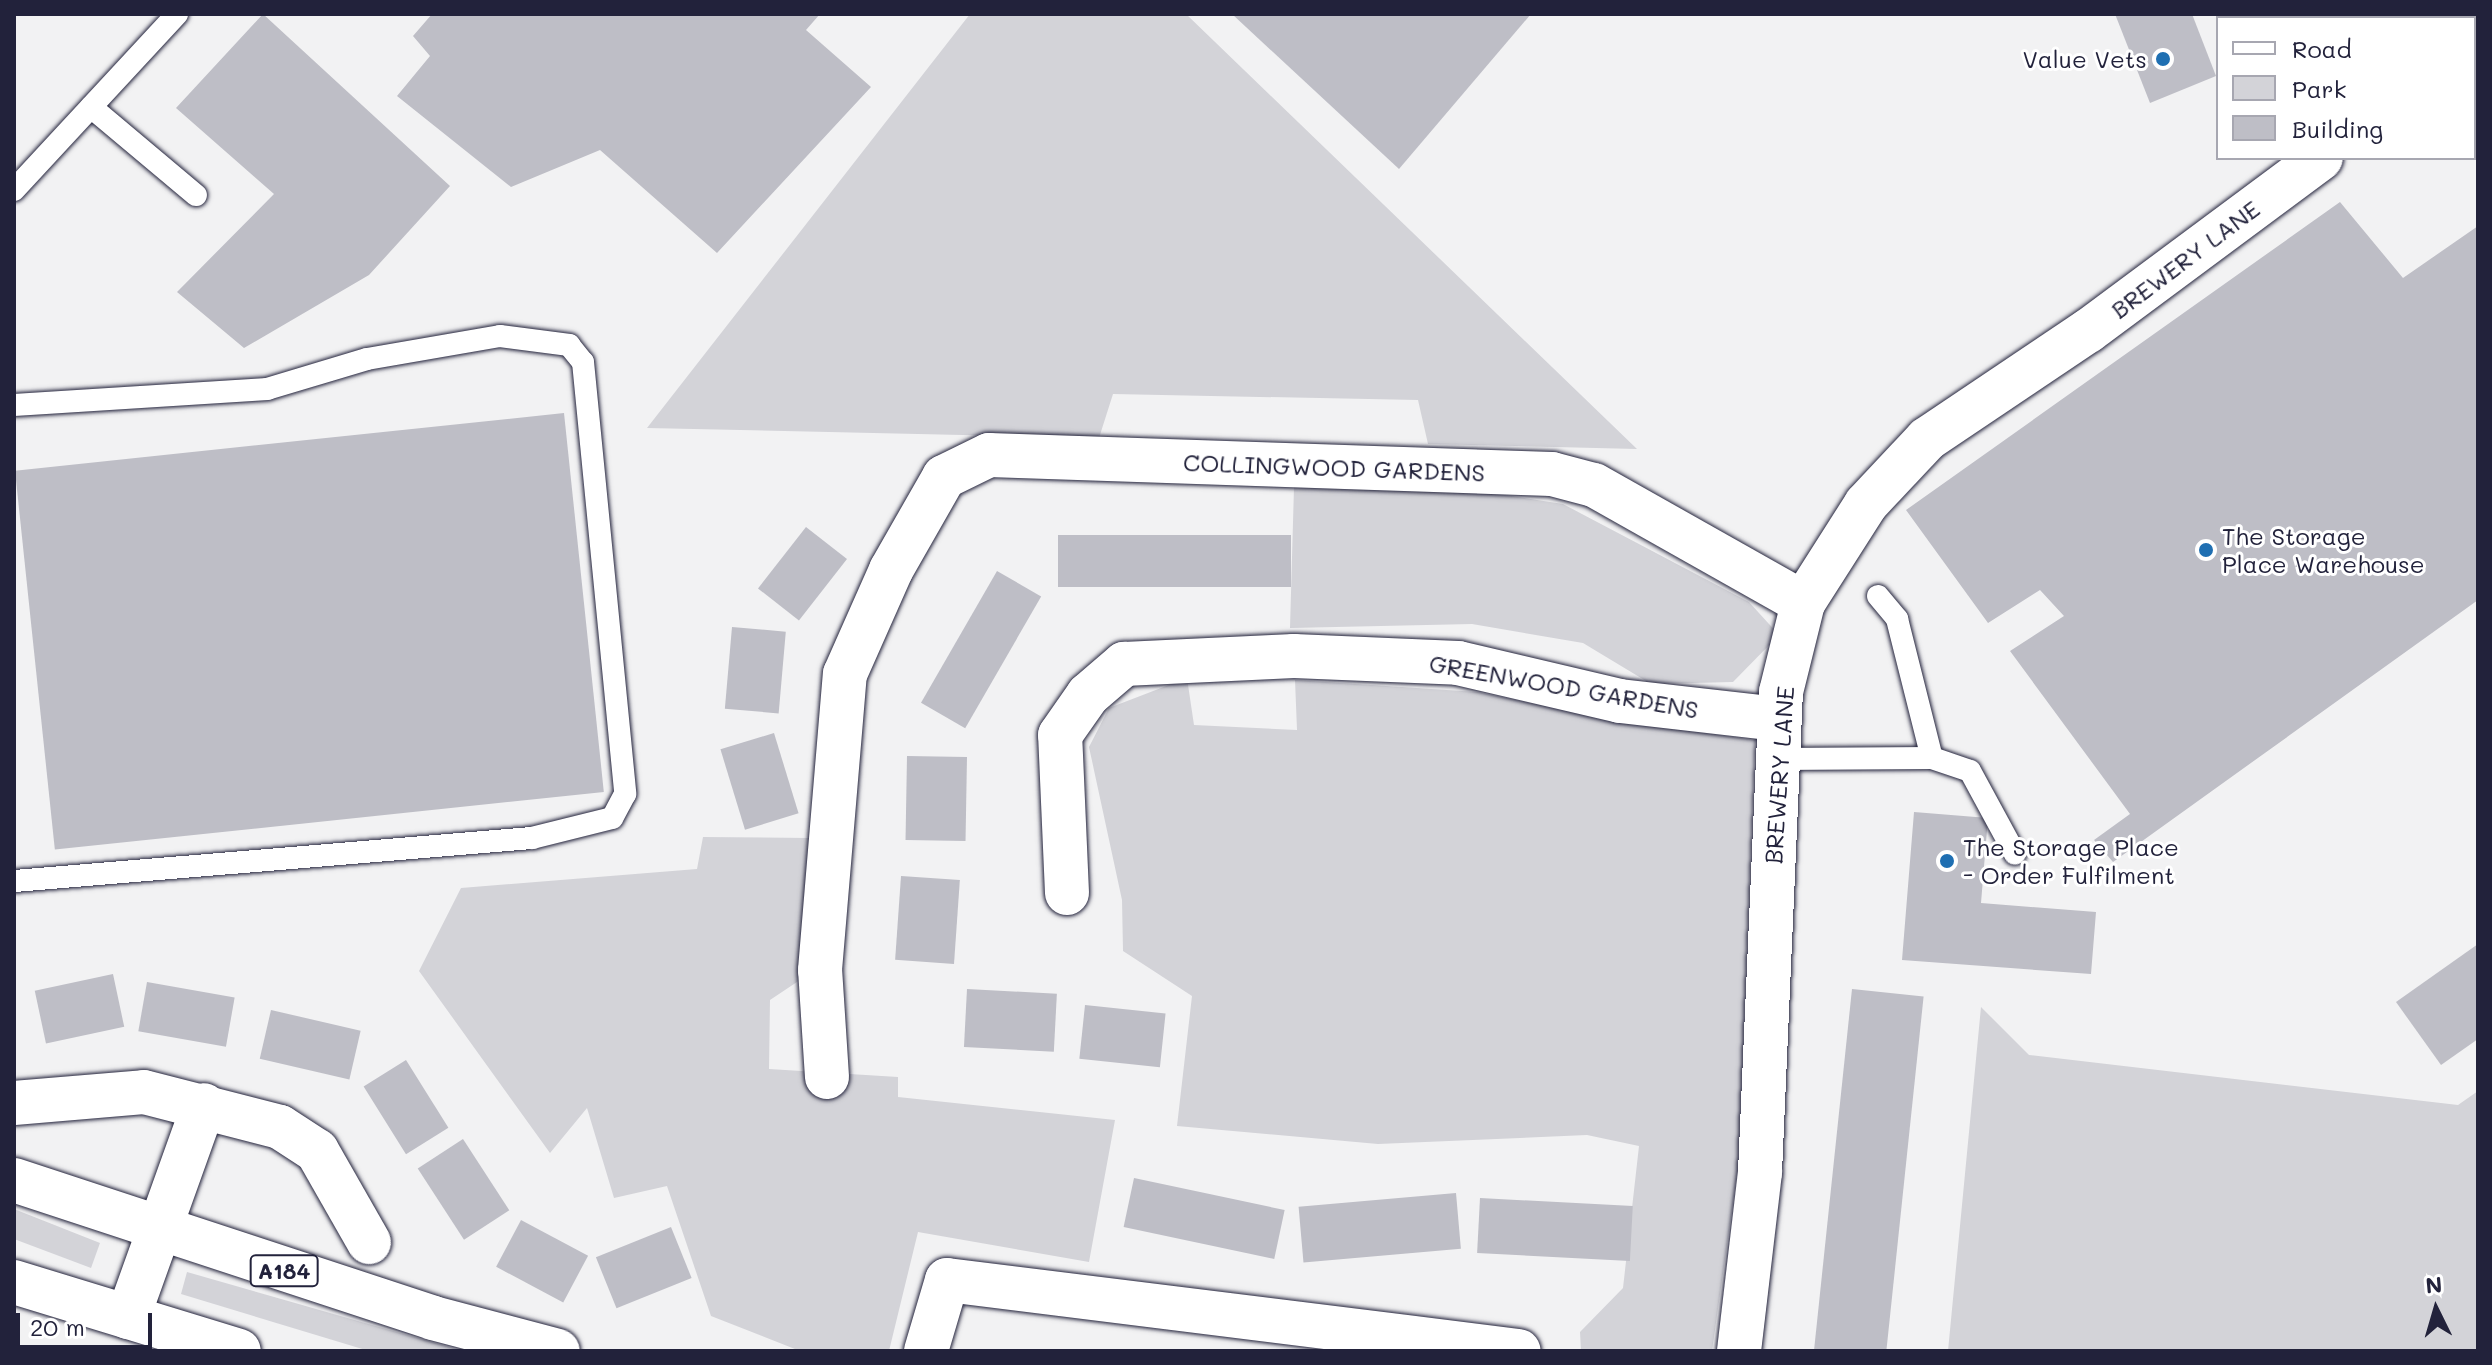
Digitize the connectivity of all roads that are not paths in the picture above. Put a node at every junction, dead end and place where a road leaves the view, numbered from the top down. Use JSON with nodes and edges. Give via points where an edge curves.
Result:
{"nodes":[{"id":1,"x":177,"y":14,"type":"edge"},
{"id":2,"x":91,"y":107,"type":"junction"},
{"id":3,"x":2319,"y":160,"type":"edge"},
{"id":4,"x":14,"y":190,"type":"edge"},
{"id":5,"x":196,"y":195,"type":"dead end"},
{"id":6,"x":14,"y":405,"type":"edge"},
{"id":7,"x":1878,"y":596,"type":"dead end"},
{"id":8,"x":1803,"y":603,"type":"junction"},
{"id":9,"x":1778,"y":739,"type":"junction"},
{"id":10,"x":1932,"y":758,"type":"junction"},
{"id":11,"x":2015,"y":854,"type":"dead end"},
{"id":12,"x":14,"y":881,"type":"edge"},
{"id":13,"x":1067,"y":893,"type":"dead end"},
{"id":14,"x":827,"y":1077,"type":"dead end"},
{"id":15,"x":14,"y":1103,"type":"edge"},
{"id":16,"x":204,"y":1105,"type":"junction"},
{"id":17,"x":14,"y":1180,"type":"edge"},
{"id":18,"x":158,"y":1231,"type":"junction"},
{"id":19,"x":369,"y":1242,"type":"dead end"},
{"id":20,"x":14,"y":1282,"type":"edge"},
{"id":21,"x":128,"y":1317,"type":"junction"},
{"id":22,"x":239,"y":1351,"type":"edge"},
{"id":23,"x":558,"y":1351,"type":"edge"},
{"id":24,"x":926,"y":1351,"type":"edge"},
{"id":25,"x":1519,"y":1351,"type":"edge"},
{"id":26,"x":1739,"y":1351,"type":"edge"}],
"edges":[{"from":1,"to":2,"type":"lane"},
{"from":2,"to":4,"type":"lane"},
{"from":2,"to":5,"type":"lane"},
{"from":3,"to":8,"type":"main road","name":"BREWERY LANE","via":[[2088,331],[1927,439],[1866,504]]},
{"from":6,"to":12,"type":"lane","via":[[267,389],[367,359],[500,336],[569,345],[583,362],[625,794],[612,818],[532,838]]},
{"from":7,"to":10,"type":"lane","via":[[1897,619]]},
{"from":8,"to":9,"type":"main road","name":"BREWERY LANE"},
{"from":8,"to":14,"type":"main road","name":"COLLINGWOOD GARDENS","via":[[1594,485],[1537,473],[989,455],[944,477],[891,570],[845,674],[820,970]]},
{"from":9,"to":10,"type":"lane"},
{"from":9,"to":13,"type":"main road","name":"GREENWOOD GARDENS","via":[[1458,663],[1294,656],[1124,664],[1088,695],[1060,735]]},
{"from":9,"to":26,"type":"main road","name":"BREWERY LANE","via":[[1760,1172]]},
{"from":10,"to":11,"type":"lane","via":[[1970,771]]},
{"from":15,"to":16,"type":"main road","via":[[114,1092],[167,1095]]},
{"from":16,"to":18,"type":"main road"},
{"from":16,"to":19,"type":"main road","via":[[299,1136],[331,1171]]},
{"from":17,"to":18,"type":"main road","number":"A184"},
{"from":18,"to":21,"type":"main road"},
{"from":18,"to":23,"type":"main road","number":"A184","via":[[433,1318]]},
{"from":20,"to":21,"type":"main road"},
{"from":21,"to":22,"type":"main road"},
{"from":24,"to":25,"type":"main road","via":[[947,1280]]}]}
